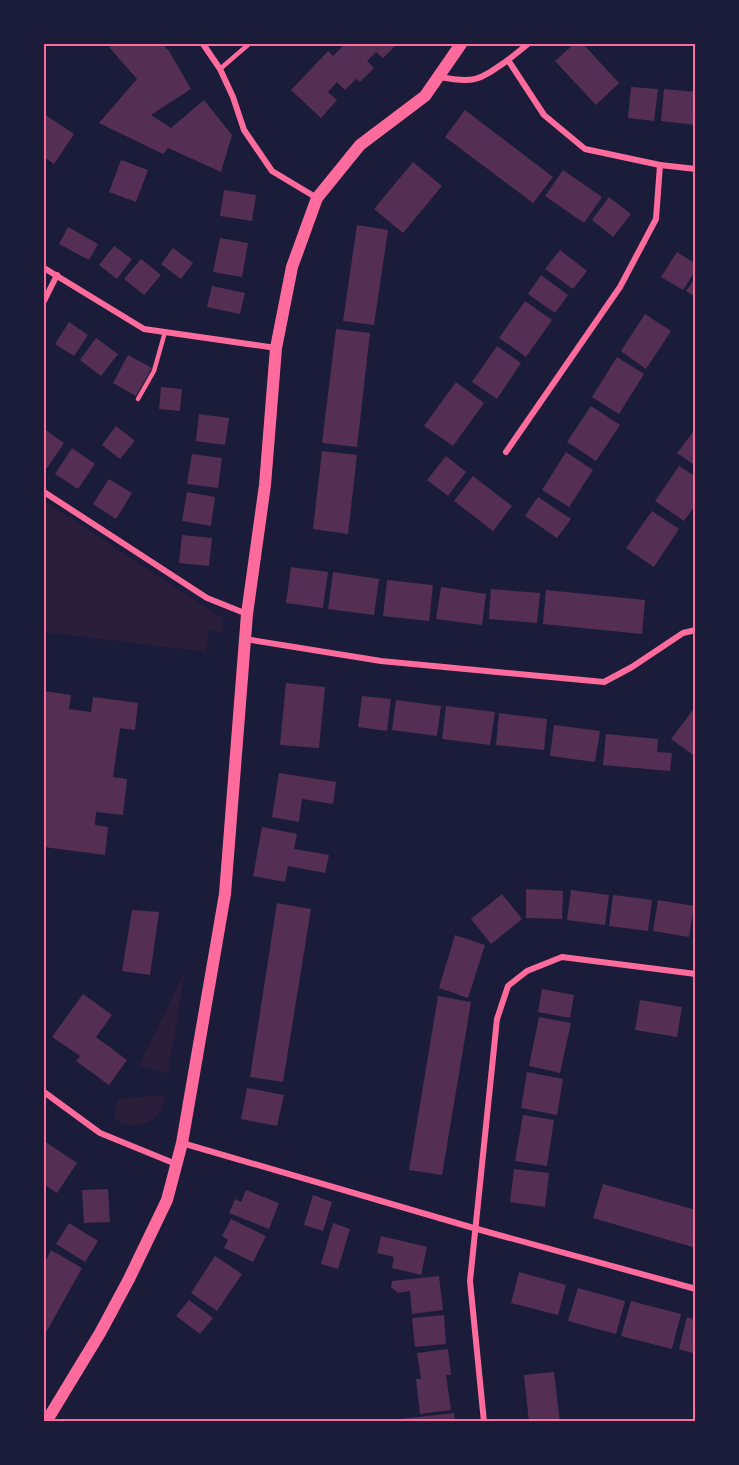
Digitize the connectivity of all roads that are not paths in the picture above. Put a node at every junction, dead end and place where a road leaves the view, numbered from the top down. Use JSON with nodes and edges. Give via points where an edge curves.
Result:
{"nodes":[{"id":1,"x":203,"y":44,"type":"edge"},
{"id":2,"x":249,"y":44,"type":"edge"},
{"id":3,"x":460,"y":44,"type":"edge"},
{"id":4,"x":528,"y":44,"type":"edge"},
{"id":5,"x":508,"y":60,"type":"junction"},
{"id":6,"x":220,"y":69,"type":"junction"},
{"id":7,"x":440,"y":76,"type":"junction"},
{"id":8,"x":660,"y":165,"type":"junction"},
{"id":9,"x":696,"y":169,"type":"edge"},
{"id":10,"x":317,"y":198,"type":"junction"},
{"id":11,"x":44,"y":268,"type":"edge"},
{"id":12,"x":57,"y":275,"type":"junction"},
{"id":13,"x":44,"y":301,"type":"edge"},
{"id":14,"x":165,"y":332,"type":"junction"},
{"id":15,"x":276,"y":348,"type":"junction"},
{"id":16,"x":138,"y":399,"type":"dead end"},
{"id":17,"x":506,"y":452,"type":"dead end"},
{"id":18,"x":44,"y":492,"type":"edge"},
{"id":19,"x":247,"y":614,"type":"junction"},
{"id":20,"x":696,"y":630,"type":"edge"},
{"id":21,"x":245,"y":639,"type":"junction"},
{"id":22,"x":696,"y":974,"type":"edge"},
{"id":23,"x":44,"y":1092,"type":"edge"},
{"id":24,"x":182,"y":1143,"type":"junction"},
{"id":25,"x":177,"y":1165,"type":"junction"},
{"id":26,"x":477,"y":1229,"type":"junction"},
{"id":27,"x":696,"y":1288,"type":"edge"},
{"id":28,"x":46,"y":1422,"type":"edge"},
{"id":29,"x":484,"y":1422,"type":"edge"}],
"edges":[{"from":1,"to":6,"type":"street"},
{"from":2,"to":6,"type":"lane"},
{"from":3,"to":7,"type":"main road"},
{"from":4,"to":5,"type":"street"},
{"from":5,"to":7,"type":"street","via":[[483,78],[463,82]]},
{"from":5,"to":8,"type":"street","via":[[544,115],[585,149]]},
{"from":6,"to":10,"type":"street","via":[[244,130],[272,171]]},
{"from":7,"to":10,"type":"main road","via":[[425,96],[360,145]]},
{"from":8,"to":9,"type":"street"},
{"from":8,"to":17,"type":"street","via":[[656,219],[620,287]]},
{"from":10,"to":15,"type":"main road","via":[[292,267]]},
{"from":11,"to":12,"type":"street"},
{"from":12,"to":13,"type":"street"},
{"from":12,"to":14,"type":"street","via":[[144,329]]},
{"from":14,"to":15,"type":"street"},
{"from":14,"to":16,"type":"lane","via":[[154,371]]},
{"from":15,"to":19,"type":"main road","via":[[265,484]]},
{"from":18,"to":19,"type":"street","via":[[207,598]]},
{"from":19,"to":21,"type":"main road"},
{"from":20,"to":21,"type":"street","via":[[683,633],[604,682],[381,661]]},
{"from":21,"to":24,"type":"main road","via":[[225,894]]},
{"from":22,"to":26,"type":"street","via":[[562,957],[527,971],[508,986],[497,1019]]},
{"from":23,"to":25,"type":"street","via":[[100,1133]]},
{"from":24,"to":25,"type":"main road"},
{"from":24,"to":26,"type":"street"},
{"from":25,"to":28,"type":"main road","via":[[167,1200],[129,1279]]},
{"from":26,"to":27,"type":"street"},
{"from":26,"to":29,"type":"street","via":[[470,1281]]}]}
